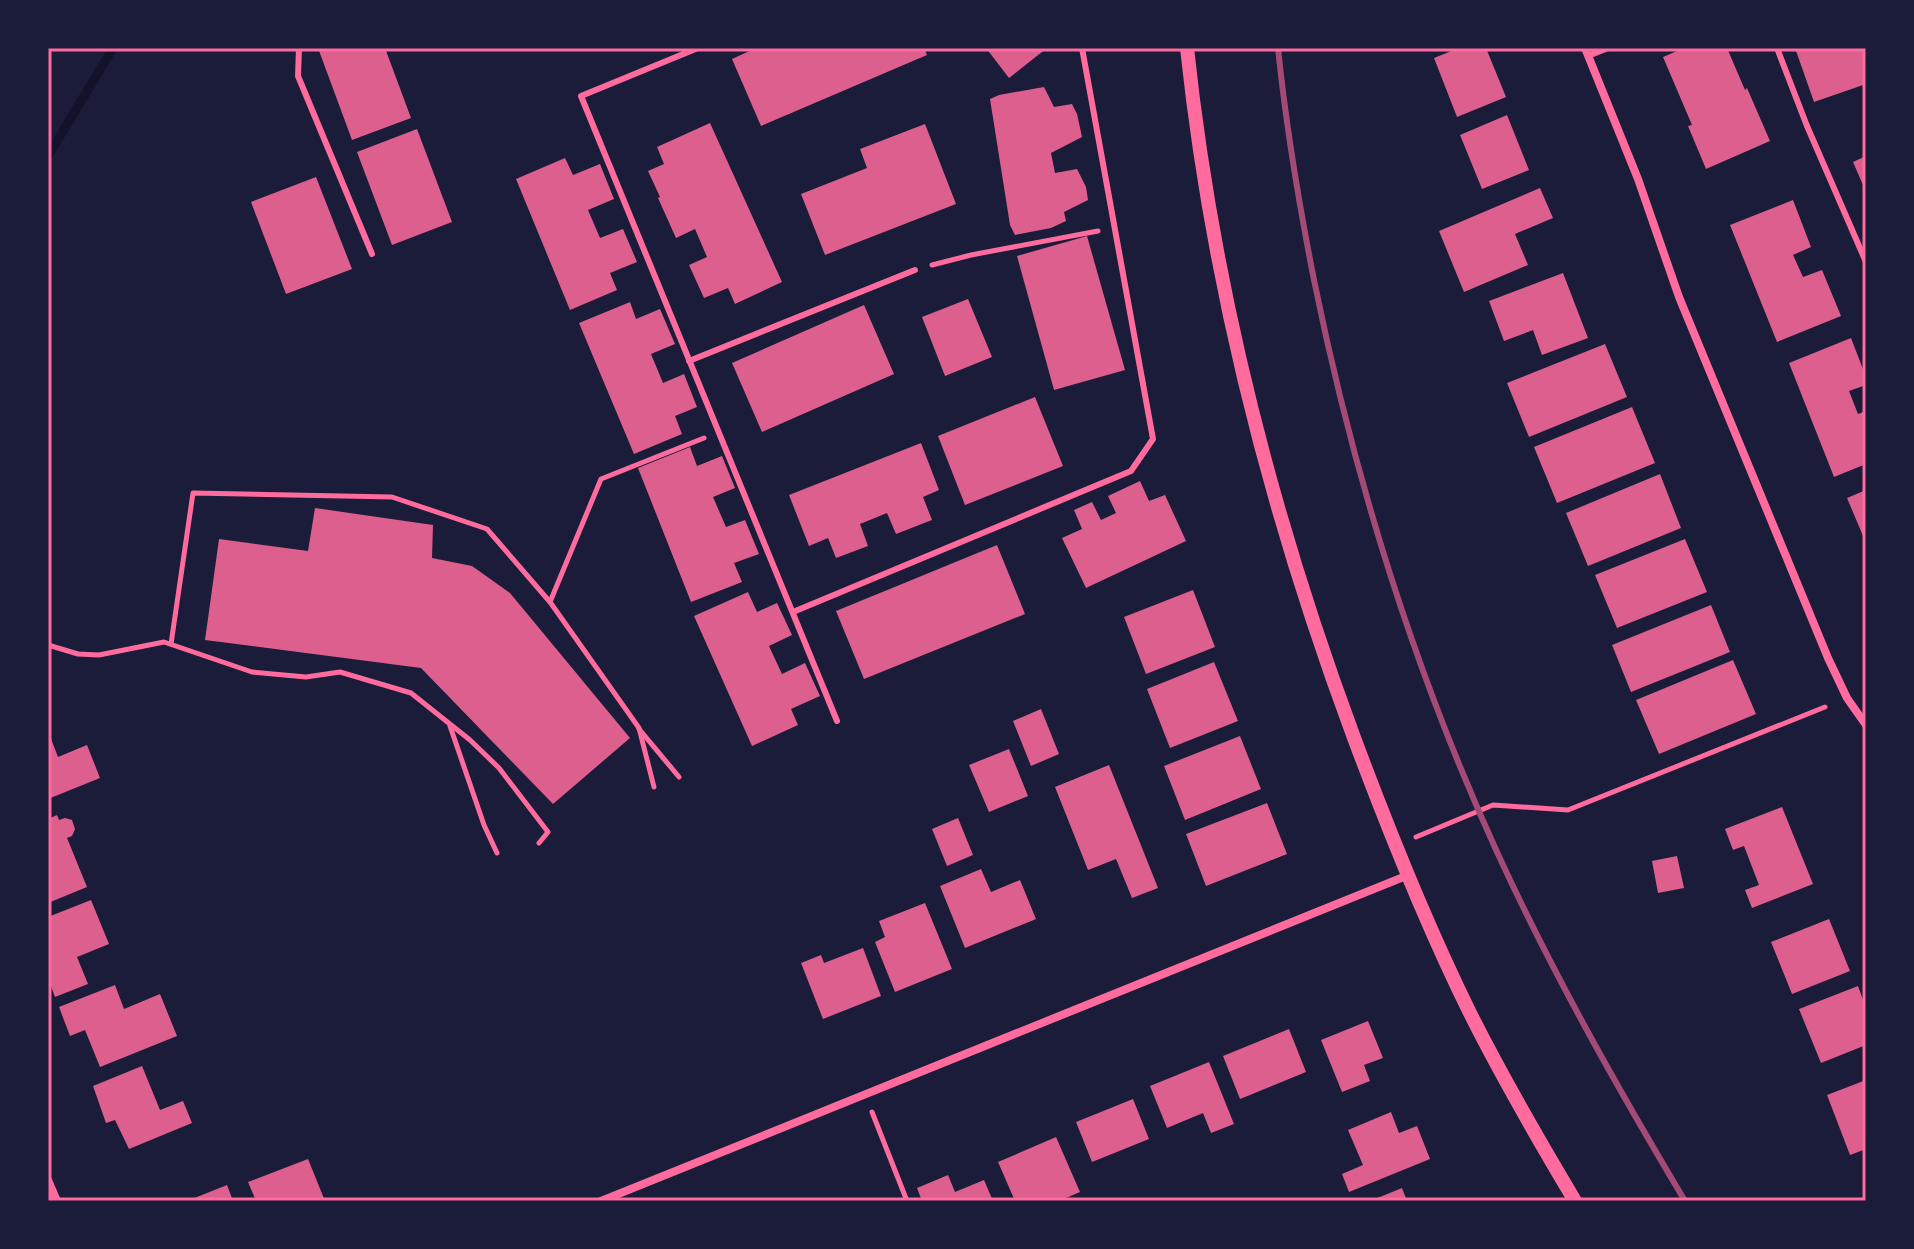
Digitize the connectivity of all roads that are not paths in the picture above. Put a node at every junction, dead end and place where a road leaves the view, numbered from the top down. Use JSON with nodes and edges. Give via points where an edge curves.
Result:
{"nodes":[{"id":1,"x":299,"y":48,"type":"edge"},
{"id":2,"x":698,"y":48,"type":"edge"},
{"id":3,"x":1082,"y":48,"type":"edge"},
{"id":4,"x":1187,"y":48,"type":"edge"},
{"id":5,"x":1608,"y":48,"type":"edge"},
{"id":6,"x":1777,"y":48,"type":"edge"},
{"id":7,"x":1587,"y":52,"type":"edge"},
{"id":8,"x":372,"y":254,"type":"dead end"},
{"id":9,"x":1866,"y":262,"type":"edge"},
{"id":10,"x":915,"y":270,"type":"road end"},
{"id":11,"x":689,"y":361,"type":"junction"},
{"id":12,"x":793,"y":612,"type":"junction"},
{"id":13,"x":837,"y":721,"type":"dead end"},
{"id":14,"x":1866,"y":725,"type":"edge"},
{"id":15,"x":1406,"y":876,"type":"junction"},
{"id":16,"x":48,"y":1180,"type":"edge"},
{"id":17,"x":57,"y":1201,"type":"edge"},
{"id":18,"x":601,"y":1201,"type":"edge"},
{"id":19,"x":1575,"y":1201,"type":"edge"}],
"edges":[{"from":1,"to":8,"type":"lane","via":[[298,76]]},
{"from":2,"to":11,"type":"lane","via":[[581,96]]},
{"from":3,"to":12,"type":"lane","via":[[1153,439],[1131,471]]},
{"from":4,"to":15,"type":"street","via":[[1215,236],[1263,455],[1333,683]]},
{"from":5,"to":7,"type":"lane"},
{"from":6,"to":9,"type":"lane"},
{"from":7,"to":14,"type":"street","via":[[1679,297],[1816,629],[1837,679]]},
{"from":10,"to":11,"type":"lane"},
{"from":11,"to":12,"type":"lane"},
{"from":12,"to":13,"type":"lane"},
{"from":15,"to":18,"type":"street"},
{"from":15,"to":19,"type":"street","via":[[1471,1014]]},
{"from":16,"to":17,"type":"street"}]}
